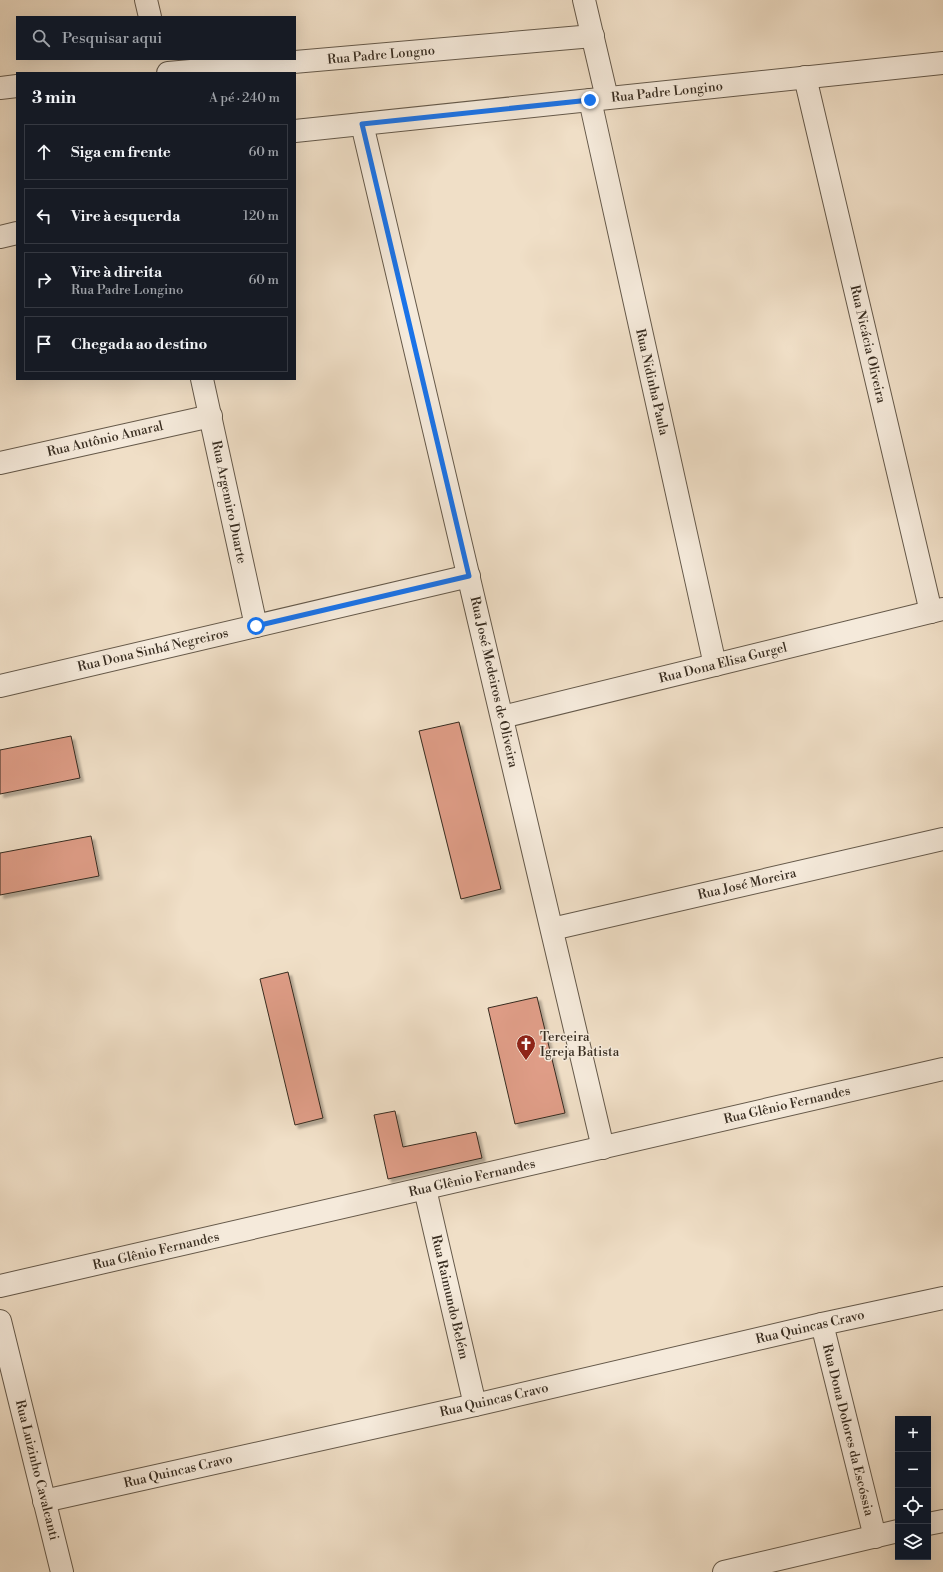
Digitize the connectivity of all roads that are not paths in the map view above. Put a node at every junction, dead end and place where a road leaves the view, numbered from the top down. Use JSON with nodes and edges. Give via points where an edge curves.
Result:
{"nodes":[{"id":1,"x":146,"y":0,"type":"edge"},
{"id":2,"x":584,"y":0,"type":"edge"},
{"id":3,"x":150,"y":16,"type":"edge"},
{"id":4,"x":593,"y":36,"type":"junction"},
{"id":5,"x":160,"y":60,"type":"edge"},
{"id":6,"x":943,"y":62,"type":"edge"},
{"id":7,"x":163,"y":72,"type":"edge"},
{"id":8,"x":179,"y":72,"type":"edge"},
{"id":9,"x":805,"y":77,"type":"junction"},
{"id":10,"x":16,"y":86,"type":"edge"},
{"id":11,"x":0,"y":88,"type":"edge"},
{"id":12,"x":598,"y":99,"type":"junction"},
{"id":13,"x":362,"y":124,"type":"junction"},
{"id":14,"x":296,"y":131,"type":"edge"},
{"id":15,"x":16,"y":233,"type":"edge"},
{"id":16,"x":0,"y":237,"type":"edge"},
{"id":17,"x":202,"y":380,"type":"edge"},
{"id":18,"x":210,"y":416,"type":"junction"},
{"id":19,"x":0,"y":463,"type":"edge"},
{"id":20,"x":469,"y":576,"type":"junction"},
{"id":21,"x":937,"y":610,"type":"edge"},
{"id":22,"x":256,"y":626,"type":"junction"},
{"id":23,"x":715,"y":665,"type":"junction"},
{"id":24,"x":0,"y":686,"type":"edge"},
{"id":25,"x":502,"y":717,"type":"junction"},
{"id":26,"x":943,"y":839,"type":"edge"},
{"id":27,"x":552,"y":929,"type":"junction"},
{"id":28,"x":943,"y":1069,"type":"edge"},
{"id":29,"x":603,"y":1148,"type":"junction"},
{"id":30,"x":425,"y":1189,"type":"junction"},
{"id":31,"x":0,"y":1286,"type":"edge"},
{"id":32,"x":943,"y":1298,"type":"edge"},
{"id":33,"x":0,"y":1321,"type":"edge"},
{"id":34,"x":822,"y":1324,"type":"junction"},
{"id":35,"x":475,"y":1405,"type":"junction"},
{"id":36,"x":44,"y":1501,"type":"junction"},
{"id":37,"x":943,"y":1521,"type":"edge"},
{"id":38,"x":931,"y":1523,"type":"edge"},
{"id":39,"x":895,"y":1532,"type":"edge"},
{"id":40,"x":875,"y":1537,"type":"junction"},
{"id":41,"x":62,"y":1572,"type":"edge"},
{"id":42,"x":724,"y":1572,"type":"edge"}],
"edges":[{"from":1,"to":3,"type":"street"},
{"from":2,"to":4,"type":"street","name":"Rua Nidinha Paula"},
{"from":4,"to":8,"type":"street","name":"Rua Padre Longno"},
{"from":4,"to":12,"type":"street","name":"Rua Nidinha Paula"},
{"from":5,"to":7,"type":"street"},
{"from":6,"to":9,"type":"street","name":"Rua Padre Longino"},
{"from":9,"to":12,"type":"street","name":"Rua Padre Longino"},
{"from":9,"to":21,"type":"street","name":"Rua Nicácia Oliveira"},
{"from":10,"to":11,"type":"street"},
{"from":12,"to":13,"type":"street","name":"Rua Padre Longino"},
{"from":12,"to":23,"type":"street","name":"Rua Nidinha Paula"},
{"from":13,"to":14,"type":"street","name":"Rua Padre Longino"},
{"from":13,"to":20,"type":"street","name":"Rua José Medeiros de Oliveira"},
{"from":15,"to":16,"type":"street"},
{"from":17,"to":18,"type":"street","name":"Rua Argemiro Duarte"},
{"from":18,"to":19,"type":"street","name":"Rua Antônio Amaral"},
{"from":18,"to":22,"type":"street","name":"Rua Argemiro Duarte"},
{"from":20,"to":22,"type":"street","name":"Rua Dona Sinhá Negreiros"},
{"from":20,"to":25,"type":"street","name":"Rua José Medeiros de Oliveira"},
{"from":21,"to":23,"type":"street","name":"Rua Dona Elisa Gurgel"},
{"from":22,"to":24,"type":"street","name":"Rua Dona Sinhá Negreiros"},
{"from":23,"to":25,"type":"street","name":"Rua Dona Elisa Gurgel"},
{"from":25,"to":27,"type":"street","name":"Rua José Medeiros de Oliveira"},
{"from":26,"to":27,"type":"street","name":"Rua José Moreira"},
{"from":27,"to":29,"type":"street","name":"Rua José Medeiros de Oliveira"},
{"from":28,"to":29,"type":"street","name":"Rua Glênio Fernandes"},
{"from":29,"to":30,"type":"street","name":"Rua Glênio Fernandes"},
{"from":30,"to":31,"type":"street","name":"Rua Glênio Fernandes"},
{"from":30,"to":35,"type":"street","name":"Rua Raimundo Belém"},
{"from":32,"to":34,"type":"street","name":"Rua Quincas Cravo"},
{"from":33,"to":36,"type":"street","name":"Rua Luizinho Cavalcanti"},
{"from":34,"to":35,"type":"street","name":"Rua Quincas Cravo"},
{"from":34,"to":40,"type":"street","name":"Rua Dona Dolores da Escóssia"},
{"from":35,"to":36,"type":"street","name":"Rua Quincas Cravo"},
{"from":36,"to":41,"type":"street","name":"Rua Luizinho Cavalcanti"},
{"from":37,"to":38,"type":"street"},
{"from":39,"to":40,"type":"street"},
{"from":40,"to":42,"type":"street"}]}
